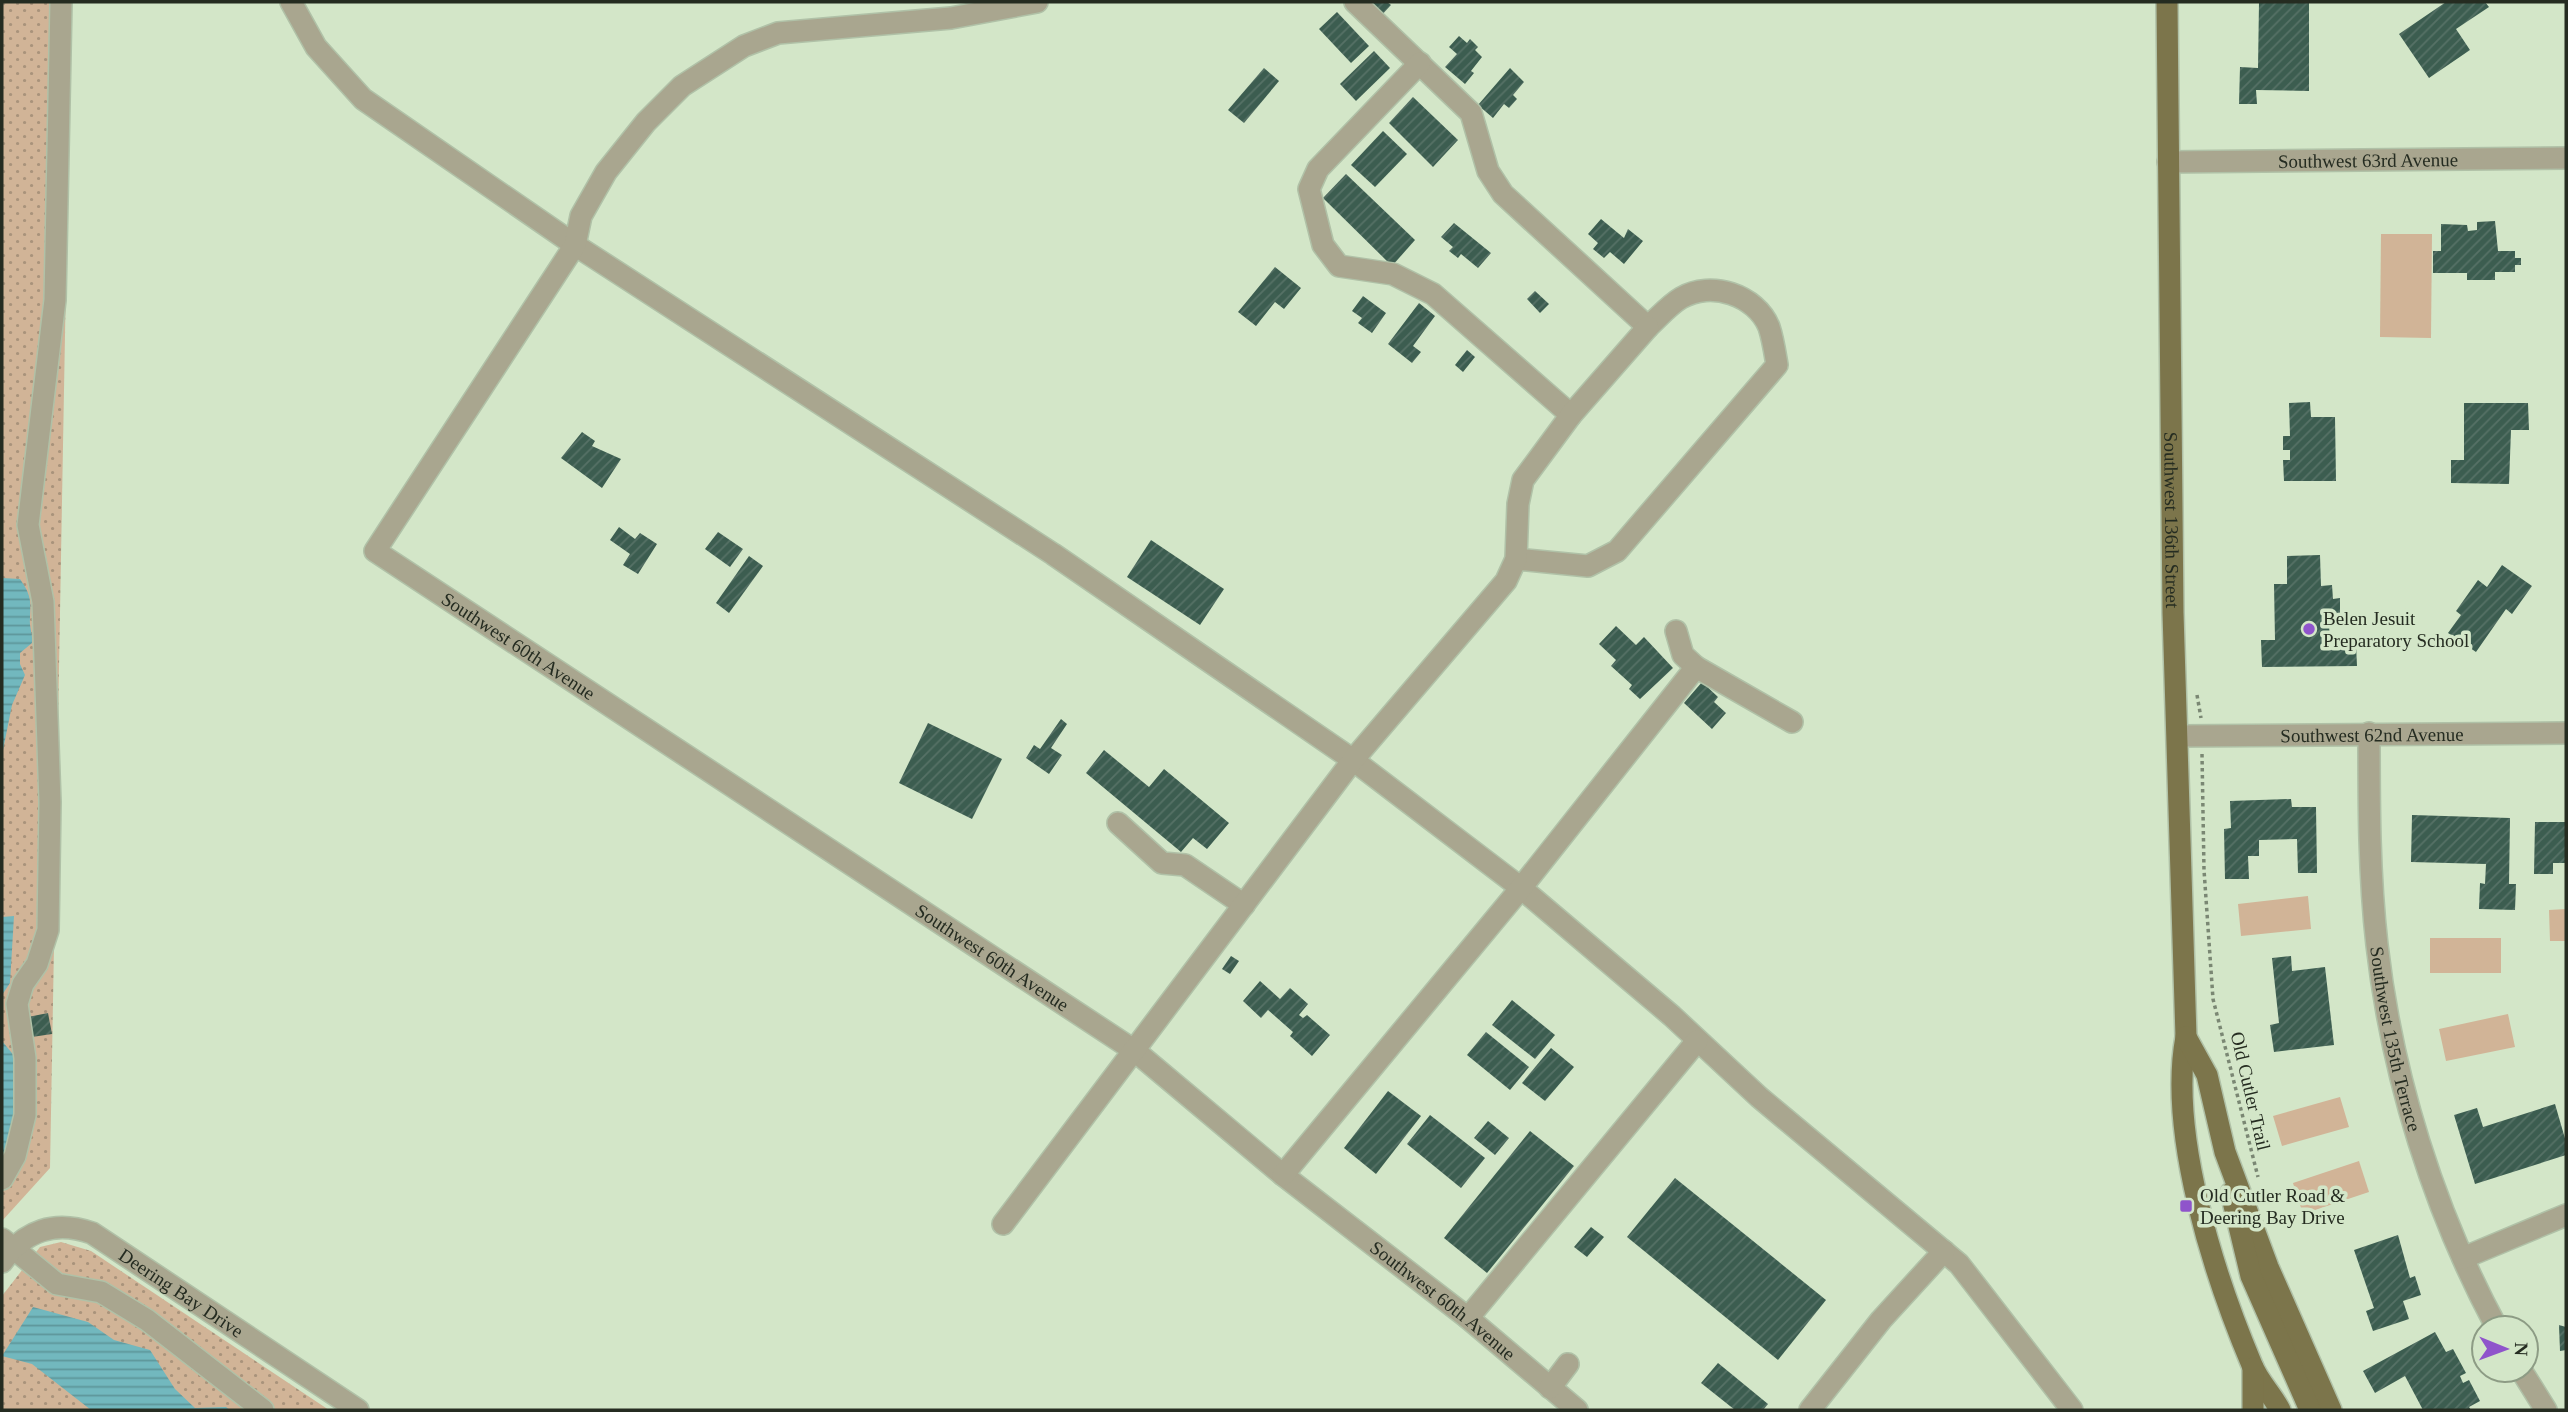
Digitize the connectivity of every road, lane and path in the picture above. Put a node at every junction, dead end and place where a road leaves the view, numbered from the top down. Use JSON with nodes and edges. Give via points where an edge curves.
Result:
{"nodes":[{"id":1,"x":61,"y":2,"type":"edge"},
{"id":2,"x":291,"y":2,"type":"edge"},
{"id":3,"x":1037,"y":2,"type":"edge"},
{"id":4,"x":1355,"y":2,"type":"edge"},
{"id":5,"x":2166,"y":2,"type":"edge"},
{"id":6,"x":1420,"y":63,"type":"junction"},
{"id":7,"x":2566,"y":158,"type":"edge"},
{"id":8,"x":2168,"y":162,"type":"junction"},
{"id":9,"x":575,"y":245,"type":"junction"},
{"id":10,"x":1648,"y":327,"type":"junction"},
{"id":11,"x":1571,"y":415,"type":"junction"},
{"id":12,"x":1516,"y":559,"type":"junction"},
{"id":13,"x":1676,"y":631,"type":"dead end"},
{"id":14,"x":1696,"y":667,"type":"junction"},
{"id":15,"x":1793,"y":722,"type":"dead end"},
{"id":16,"x":2369,"y":733,"type":"junction"},
{"id":17,"x":2566,"y":733,"type":"edge"},
{"id":18,"x":2178,"y":736,"type":"junction"},
{"id":19,"x":1353,"y":760,"type":"junction"},
{"id":20,"x":2202,"y":761,"type":"dead end"},
{"id":21,"x":1118,"y":823,"type":"dead end"},
{"id":22,"x":1521,"y":888,"type":"junction"},
{"id":23,"x":1244,"y":905,"type":"junction"},
{"id":24,"x":2186,"y":1037,"type":"junction"},
{"id":25,"x":1698,"y":1041,"type":"junction"},
{"id":26,"x":1135,"y":1051,"type":"junction"},
{"id":27,"x":2225,"y":1152,"type":"junction"},
{"id":28,"x":1283,"y":1175,"type":"junction"},
{"id":29,"x":2,"y":1179,"type":"edge"},
{"id":30,"x":2260,"y":1183,"type":"dead end"},
{"id":31,"x":2566,"y":1214,"type":"edge"},
{"id":32,"x":1003,"y":1224,"type":"dead end"},
{"id":33,"x":5,"y":1250,"type":"edge"},
{"id":34,"x":1944,"y":1251,"type":"junction"},
{"id":35,"x":2463,"y":1258,"type":"junction"},
{"id":36,"x":2490,"y":1314,"type":"edge"},
{"id":37,"x":1468,"y":1318,"type":"junction"},
{"id":38,"x":1568,"y":1364,"type":"dead end"},
{"id":39,"x":2253,"y":1368,"type":"junction"},
{"id":40,"x":2530,"y":1384,"type":"edge"},
{"id":41,"x":1550,"y":1388,"type":"junction"},
{"id":42,"x":263,"y":1410,"type":"edge"},
{"id":43,"x":358,"y":1410,"type":"edge"},
{"id":44,"x":1577,"y":1410,"type":"edge"},
{"id":45,"x":1810,"y":1410,"type":"edge"},
{"id":46,"x":2072,"y":1410,"type":"edge"},
{"id":47,"x":2253,"y":1410,"type":"edge"},
{"id":48,"x":2280,"y":1410,"type":"edge"},
{"id":49,"x":2310,"y":1410,"type":"edge"},
{"id":50,"x":2332,"y":1410,"type":"edge"},
{"id":51,"x":2546,"y":1410,"type":"edge"}],
"edges":[{"from":1,"to":29,"type":"street","via":[[55,300],[28,525],[43,602],[50,802],[48,930],[17,1004],[24,1058],[24,1115],[15,1156]]},
{"from":2,"to":9,"type":"street","via":[[316,47],[363,99]]},
{"from":3,"to":9,"type":"street","via":[[951,18],[778,33],[744,46],[682,86],[646,122],[606,172],[581,216]]},
{"from":4,"to":6,"type":"street"},
{"from":5,"to":8,"type":"main road","name":"Southwest 136th Street"},
{"from":6,"to":10,"type":"street","via":[[1471,113],[1488,171],[1503,194]]},
{"from":6,"to":11,"type":"street","via":[[1318,169],[1309,189],[1323,245],[1339,266],[1393,274],[1433,294]]},
{"from":7,"to":8,"type":"street","name":"Southwest 63rd Avenue"},
{"from":8,"to":18,"type":"main road","name":"Southwest 136th Street"},
{"from":9,"to":19,"type":"street","via":[[1053,554]]},
{"from":9,"to":26,"type":"street","name":"Southwest 60th Avenue","via":[[375,551]]},
{"from":10,"to":11,"type":"street"},
{"from":10,"to":12,"type":"street","via":[[1681,297],[1706,290],[1730,292],[1753,305],[1769,326],[1777,365],[1616,551],[1588,566]]},
{"from":11,"to":12,"type":"street","via":[[1523,480]]},
{"from":12,"to":19,"type":"street","via":[[1506,581]]},
{"from":13,"to":14,"type":"street","via":[[1683,655]]},
{"from":14,"to":15,"type":"street"},
{"from":14,"to":22,"type":"street"},
{"from":16,"to":17,"type":"street","name":"Southwest 62nd Avenue"},
{"from":16,"to":18,"type":"street","name":"Southwest 62nd Avenue"},
{"from":16,"to":35,"type":"street","name":"Southwest 135th Terrace","via":[[2373,897],[2387,1011],[2418,1135]]},
{"from":18,"to":24,"type":"main road","name":"Southwest 136th Street"},
{"from":19,"to":22,"type":"street"},
{"from":19,"to":23,"type":"street"},
{"from":20,"to":30,"type":"path","name":"Old Cutler Trail","via":[[2213,999]]},
{"from":21,"to":23,"type":"street","via":[[1162,863],[1185,865]]},
{"from":22,"to":25,"type":"street"},
{"from":22,"to":28,"type":"street"},
{"from":23,"to":26,"type":"street"},
{"from":24,"to":27,"type":"main road","name":"Southwest 136th Street","via":[[2207,1075]]},
{"from":24,"to":39,"type":"main road","name":"Southwest 136th Street","via":[[2180,1099],[2187,1142],[2210,1240]]},
{"from":25,"to":34,"type":"street"},
{"from":25,"to":37,"type":"street"},
{"from":26,"to":28,"type":"street","name":"Southwest 60th Avenue"},
{"from":26,"to":32,"type":"street"},
{"from":27,"to":49,"type":"main road","via":[[2251,1276]]},
{"from":27,"to":50,"type":"main road","name":"Southwest 136th Street","via":[[2292,1328]]},
{"from":28,"to":37,"type":"street","name":"Southwest 60th Avenue"},
{"from":31,"to":35,"type":"street"},
{"from":33,"to":42,"type":"street","via":[[57,1284],[101,1292],[147,1320]]},
{"from":33,"to":43,"type":"street","name":"Deering Bay Drive","via":[[47,1227],[92,1233]]},
{"from":34,"to":45,"type":"street","via":[[1881,1320]]},
{"from":34,"to":46,"type":"street","via":[[1959,1264]]},
{"from":35,"to":36,"type":"street","name":"Southwest 135th Terrace"},
{"from":37,"to":41,"type":"street","name":"Southwest 60th Avenue"},
{"from":38,"to":41,"type":"street"},
{"from":39,"to":47,"type":"main road"},
{"from":39,"to":48,"type":"main road","name":"Southwest 136th Street"},
{"from":40,"to":51,"type":"street"},
{"from":41,"to":44,"type":"street","name":"Southwest 60th Avenue"}]}
